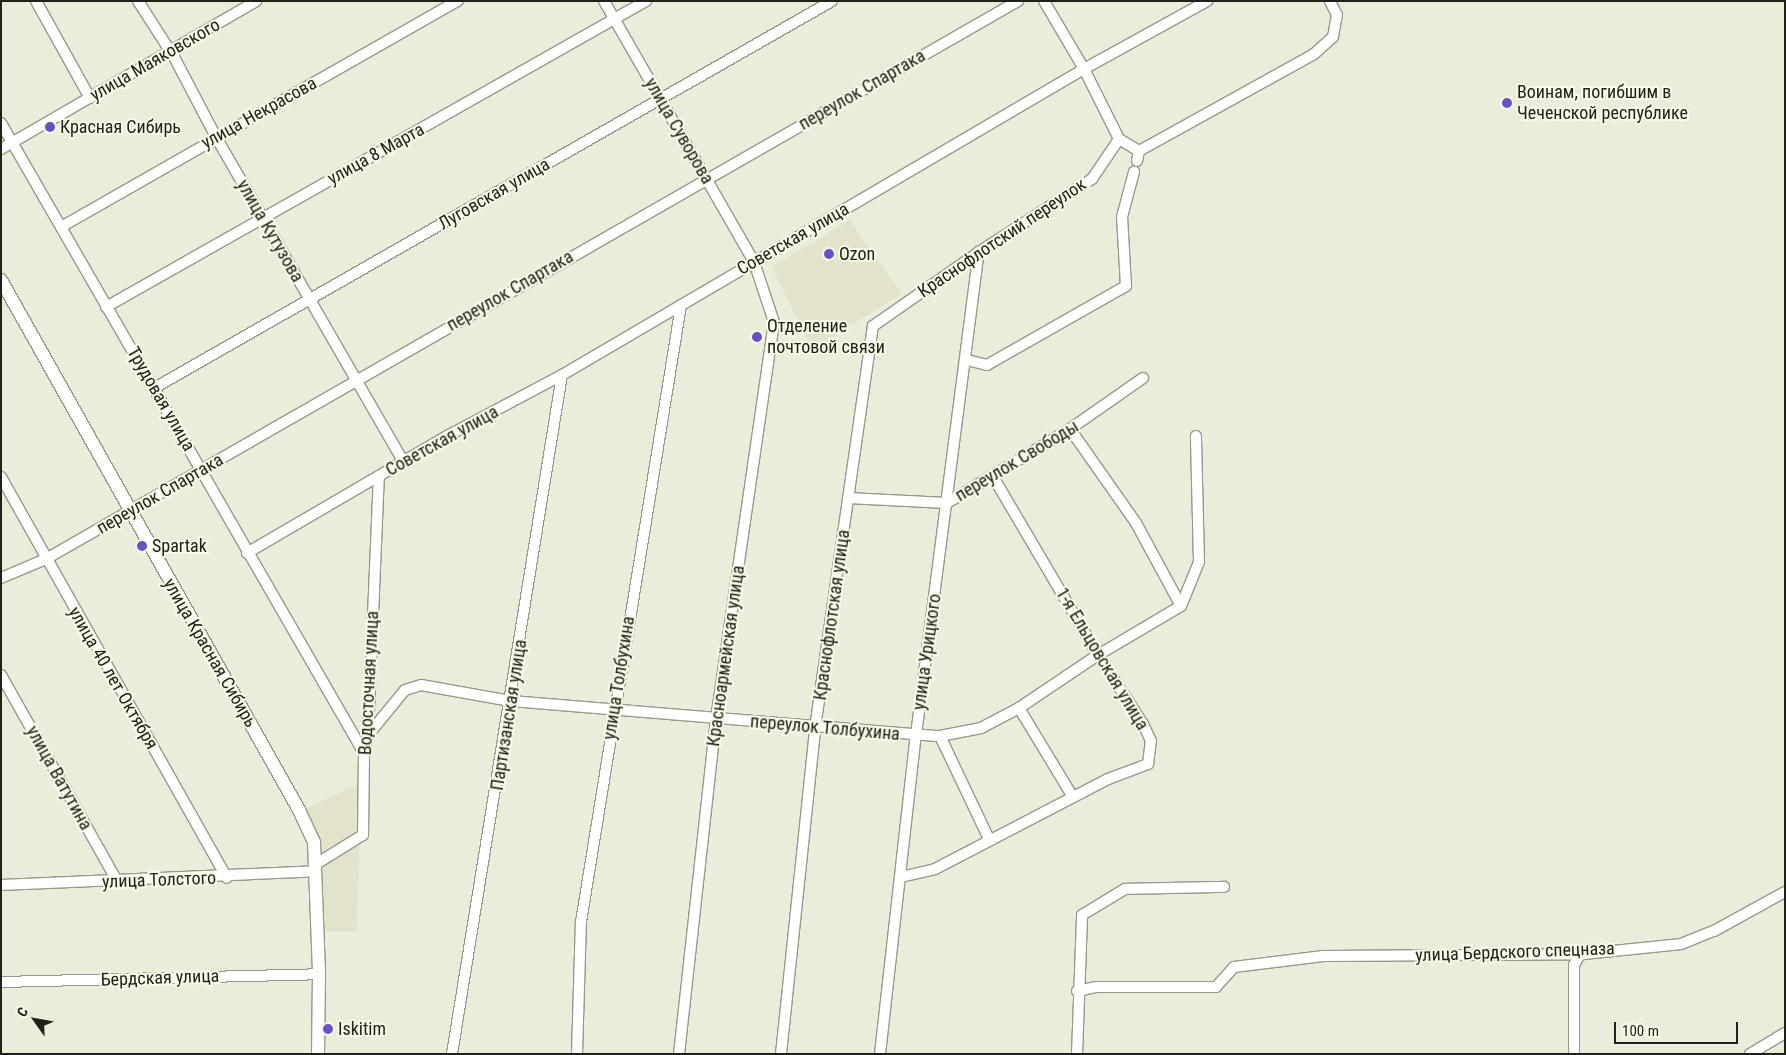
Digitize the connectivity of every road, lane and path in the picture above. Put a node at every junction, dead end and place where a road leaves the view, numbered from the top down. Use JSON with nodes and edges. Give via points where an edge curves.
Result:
{"nodes":[{"id":1,"x":36,"y":1,"type":"edge"},
{"id":2,"x":138,"y":1,"type":"edge"},
{"id":3,"x":256,"y":1,"type":"edge"},
{"id":4,"x":458,"y":1,"type":"edge"},
{"id":5,"x":604,"y":1,"type":"edge"},
{"id":6,"x":646,"y":1,"type":"edge"},
{"id":7,"x":832,"y":1,"type":"edge"},
{"id":8,"x":1018,"y":1,"type":"edge"},
{"id":9,"x":1044,"y":1,"type":"edge"},
{"id":10,"x":1207,"y":1,"type":"edge"},
{"id":11,"x":1330,"y":1,"type":"edge"},
{"id":12,"x":614,"y":19,"type":"junction"},
{"id":13,"x":170,"y":52,"type":"junction"},
{"id":14,"x":1084,"y":69,"type":"junction"},
{"id":15,"x":90,"y":98,"type":"junction"},
{"id":16,"x":661,"y":99,"type":"junction"},
{"id":17,"x":1,"y":123,"type":"edge"},
{"id":18,"x":216,"y":137,"type":"junction"},
{"id":19,"x":1119,"y":139,"type":"junction"},
{"id":20,"x":12,"y":143,"type":"junction"},
{"id":21,"x":1,"y":149,"type":"edge"},
{"id":22,"x":1134,"y":172,"type":"dead end"},
{"id":23,"x":706,"y":178,"type":"junction"},
{"id":24,"x":263,"y":218,"type":"junction"},
{"id":25,"x":60,"y":227,"type":"junction"},
{"id":26,"x":979,"y":252,"type":"junction"},
{"id":27,"x":754,"y":262,"type":"junction"},
{"id":28,"x":1,"y":280,"type":"edge"},
{"id":29,"x":310,"y":300,"type":"junction"},
{"id":30,"x":681,"y":305,"type":"junction"},
{"id":31,"x":106,"y":307,"type":"junction"},
{"id":32,"x":873,"y":326,"type":"joint"},
{"id":33,"x":967,"y":360,"type":"junction"},
{"id":34,"x":562,"y":376,"type":"junction"},
{"id":35,"x":1143,"y":378,"type":"dead end"},
{"id":36,"x":356,"y":380,"type":"junction"},
{"id":37,"x":156,"y":388,"type":"junction"},
{"id":38,"x":1070,"y":429,"type":"junction"},
{"id":39,"x":1196,"y":436,"type":"dead end"},
{"id":40,"x":403,"y":461,"type":"junction"},
{"id":41,"x":202,"y":470,"type":"junction"},
{"id":42,"x":379,"y":476,"type":"junction"},
{"id":43,"x":1,"y":477,"type":"edge"},
{"id":44,"x":992,"y":477,"type":"junction"},
{"id":45,"x":848,"y":498,"type":"junction"},
{"id":46,"x":947,"y":503,"type":"junction"},
{"id":47,"x":128,"y":511,"type":"junction"},
{"id":48,"x":247,"y":553,"type":"junction"},
{"id":49,"x":46,"y":559,"type":"junction"},
{"id":50,"x":1,"y":578,"type":"edge"},
{"id":51,"x":1181,"y":606,"type":"junction"},
{"id":52,"x":1098,"y":655,"type":"junction"},
{"id":53,"x":1,"y":675,"type":"edge"},
{"id":54,"x":511,"y":701,"type":"junction"},
{"id":55,"x":1019,"y":708,"type":"junction"},
{"id":56,"x":613,"y":709,"type":"junction"},
{"id":57,"x":716,"y":719,"type":"junction"},
{"id":58,"x":815,"y":728,"type":"junction"},
{"id":59,"x":368,"y":734,"type":"junction"},
{"id":60,"x":916,"y":735,"type":"junction"},
{"id":61,"x":940,"y":736,"type":"junction"},
{"id":62,"x":364,"y":753,"type":"junction"},
{"id":63,"x":1073,"y":797,"type":"junction"},
{"id":64,"x":989,"y":839,"type":"junction"},
{"id":65,"x":316,"y":868,"type":"junction"},
{"id":66,"x":901,"y":877,"type":"junction"},
{"id":67,"x":227,"y":878,"type":"junction"},
{"id":68,"x":117,"y":881,"type":"junction"},
{"id":69,"x":1,"y":885,"type":"edge"},
{"id":70,"x":1224,"y":887,"type":"dead end"},
{"id":71,"x":1785,"y":892,"type":"edge"},
{"id":72,"x":1580,"y":954,"type":"junction"},
{"id":73,"x":319,"y":974,"type":"junction"},
{"id":74,"x":1,"y":982,"type":"edge"},
{"id":75,"x":1077,"y":991,"type":"junction"},
{"id":76,"x":1785,"y":1033,"type":"edge"},
{"id":77,"x":318,"y":1054,"type":"edge"},
{"id":78,"x":452,"y":1054,"type":"edge"},
{"id":79,"x":577,"y":1054,"type":"edge"},
{"id":80,"x":680,"y":1054,"type":"edge"},
{"id":81,"x":781,"y":1054,"type":"edge"},
{"id":82,"x":880,"y":1054,"type":"edge"},
{"id":83,"x":1077,"y":1054,"type":"edge"},
{"id":84,"x":1574,"y":1054,"type":"edge"},
{"id":85,"x":1750,"y":1054,"type":"edge"}],
"edges":[{"from":1,"to":15,"type":"street"},
{"from":2,"to":13,"type":"street","name":"улица Кутузова"},
{"from":3,"to":13,"type":"street","name":"улица Маяковского"},
{"from":4,"to":18,"type":"street","name":"улица Некрасова"},
{"from":5,"to":12,"type":"street","name":"улица Суворова"},
{"from":6,"to":12,"type":"street","name":"улица 8 Марта"},
{"from":7,"to":16,"type":"street","name":"Луговская улица"},
{"from":8,"to":23,"type":"street","name":"переулок Спартака"},
{"from":9,"to":14,"type":"street"},
{"from":10,"to":14,"type":"street","name":"Советская улица"},
{"from":11,"to":19,"type":"street","via":[[1337,15],[1333,37],[1314,54],[1138,156]]},
{"from":12,"to":16,"type":"street","name":"улица Суворова"},
{"from":12,"to":24,"type":"street","name":"улица 8 Марта"},
{"from":13,"to":15,"type":"street","name":"улица Маяковского"},
{"from":13,"to":18,"type":"street","name":"улица Кутузова"},
{"from":14,"to":19,"type":"street"},
{"from":14,"to":27,"type":"street","name":"Советская улица"},
{"from":15,"to":20,"type":"street","name":"улица Маяковского"},
{"from":16,"to":23,"type":"street","name":"улица Суворова"},
{"from":16,"to":29,"type":"street","name":"Луговская улица"},
{"from":17,"to":20,"type":"street","name":"Трудовая улица"},
{"from":18,"to":24,"type":"street","name":"улица Кутузова"},
{"from":18,"to":25,"type":"street","name":"улица Некрасова"},
{"from":19,"to":26,"type":"street","name":"Краснофлотский переулок","via":[[1092,179]]},
{"from":20,"to":21,"type":"street","name":"улица Маяковского"},
{"from":20,"to":25,"type":"street","name":"Трудовая улица"},
{"from":22,"to":33,"type":"street","via":[[1122,217],[1126,286],[987,365]]},
{"from":23,"to":27,"type":"street","name":"улица Суворова"},
{"from":23,"to":36,"type":"street","name":"переулок Спартака"},
{"from":24,"to":29,"type":"street","name":"улица Кутузова"},
{"from":24,"to":31,"type":"street","name":"улица 8 Марта"},
{"from":25,"to":31,"type":"street","name":"Трудовая улица"},
{"from":26,"to":32,"type":"street","name":"Краснофлотский переулок"},
{"from":26,"to":33,"type":"street","name":"улица Урицкого"},
{"from":27,"to":30,"type":"street","name":"Советская улица"},
{"from":27,"to":57,"type":"street","name":"Красноармейская улица","via":[[768,298],[773,331]]},
{"from":28,"to":47,"type":"main road","name":"улица Красная Сибирь"},
{"from":29,"to":36,"type":"street","name":"улица Кутузова"},
{"from":29,"to":37,"type":"street","name":"Луговская улица"},
{"from":30,"to":34,"type":"street","name":"Советская улица"},
{"from":30,"to":56,"type":"street","name":"улица Толбухина"},
{"from":31,"to":37,"type":"street","name":"Трудовая улица"},
{"from":32,"to":45,"type":"street","name":"Краснофлотская улица"},
{"from":33,"to":46,"type":"street","name":"улица Урицкого"},
{"from":34,"to":40,"type":"street","name":"Советская улица"},
{"from":34,"to":54,"type":"street","name":"Партизанская улица"},
{"from":35,"to":38,"type":"street","name":"переулок Свободы"},
{"from":36,"to":40,"type":"street","name":"улица Кутузова"},
{"from":36,"to":41,"type":"street","name":"переулок Спартака"},
{"from":37,"to":41,"type":"street","name":"Трудовая улица"},
{"from":38,"to":44,"type":"street","name":"переулок Свободы"},
{"from":38,"to":51,"type":"street","via":[[1136,523]]},
{"from":39,"to":51,"type":"street","via":[[1199,562]]},
{"from":40,"to":42,"type":"street","name":"Советская улица"},
{"from":41,"to":47,"type":"street","name":"переулок Спартака"},
{"from":41,"to":48,"type":"street","name":"Трудовая улица"},
{"from":42,"to":48,"type":"street","name":"Советская улица"},
{"from":42,"to":59,"type":"street","name":"Водосточная улица"},
{"from":43,"to":49,"type":"street","name":"улица 40 лет Октября"},
{"from":44,"to":46,"type":"street","name":"переулок Свободы"},
{"from":44,"to":52,"type":"street","name":"1-я Ельцовская улица"},
{"from":45,"to":46,"type":"street","name":"переулок Свободы"},
{"from":45,"to":58,"type":"street","name":"Краснофлотская улица"},
{"from":46,"to":60,"type":"street","name":"улица Урицкого"},
{"from":47,"to":49,"type":"street","name":"переулок Спартака"},
{"from":47,"to":65,"type":"main road","name":"улица Красная Сибирь","via":[[299,810],[314,842]]},
{"from":48,"to":62,"type":"street","name":"Трудовая улица"},
{"from":49,"to":50,"type":"street","name":"переулок Спартака"},
{"from":49,"to":67,"type":"street","name":"улица 40 лет Октября"},
{"from":51,"to":52,"type":"street","name":"переулок Толбухина"},
{"from":52,"to":55,"type":"street","name":"переулок Толбухина"},
{"from":52,"to":63,"type":"street","name":"1-я Ельцовская улица","via":[[1151,740],[1148,764]]},
{"from":53,"to":68,"type":"street","name":"улица Ватутина"},
{"from":54,"to":56,"type":"street","name":"переулок Толбухина"},
{"from":54,"to":59,"type":"street","name":"переулок Толбухина","via":[[421,685],[405,690]]},
{"from":54,"to":78,"type":"street","name":"Партизанская улица"},
{"from":55,"to":61,"type":"street","name":"переулок Толбухина","via":[[981,728]]},
{"from":55,"to":63,"type":"street"},
{"from":56,"to":57,"type":"street","name":"переулок Толбухина"},
{"from":56,"to":79,"type":"street","name":"улица Толбухина","via":[[581,922]]},
{"from":57,"to":58,"type":"street","name":"переулок Толбухина"},
{"from":57,"to":80,"type":"street","name":"Красноармейская улица"},
{"from":58,"to":60,"type":"street","name":"переулок Толбухина"},
{"from":58,"to":81,"type":"street","name":"Краснофлотская улица"},
{"from":59,"to":62,"type":"street","name":"Водосточная улица"},
{"from":60,"to":61,"type":"street","name":"переулок Толбухина"},
{"from":60,"to":66,"type":"street","name":"улица Урицкого"},
{"from":61,"to":64,"type":"street"},
{"from":62,"to":65,"type":"street","name":"Водосточная улица","via":[[364,835]]},
{"from":63,"to":64,"type":"street","name":"1-я Ельцовская улица"},
{"from":64,"to":66,"type":"street","name":"1-я Ельцовская улица","via":[[935,869]]},
{"from":65,"to":67,"type":"street","name":"улица Толстого"},
{"from":65,"to":73,"type":"main road","name":"улица Красная Сибирь"},
{"from":66,"to":82,"type":"street","name":"улица Урицкого"},
{"from":67,"to":68,"type":"street","name":"улица Толстого"},
{"from":68,"to":69,"type":"street","name":"улица Толстого"},
{"from":70,"to":75,"type":"street","via":[[1125,889],[1082,915]]},
{"from":71,"to":72,"type":"street","name":"улица Бердского спецназа","via":[[1714,931],[1681,944]]},
{"from":72,"to":75,"type":"street","name":"улица Бердского спецназа","via":[[1323,956],[1234,967],[1216,987],[1096,987]]},
{"from":72,"to":84,"type":"street","via":[[1574,965]]},
{"from":73,"to":74,"type":"street","name":"Бердская улица"},
{"from":73,"to":77,"type":"main road","name":"улица Красная Сибирь"},
{"from":75,"to":83,"type":"street"},
{"from":76,"to":85,"type":"street"}]}
